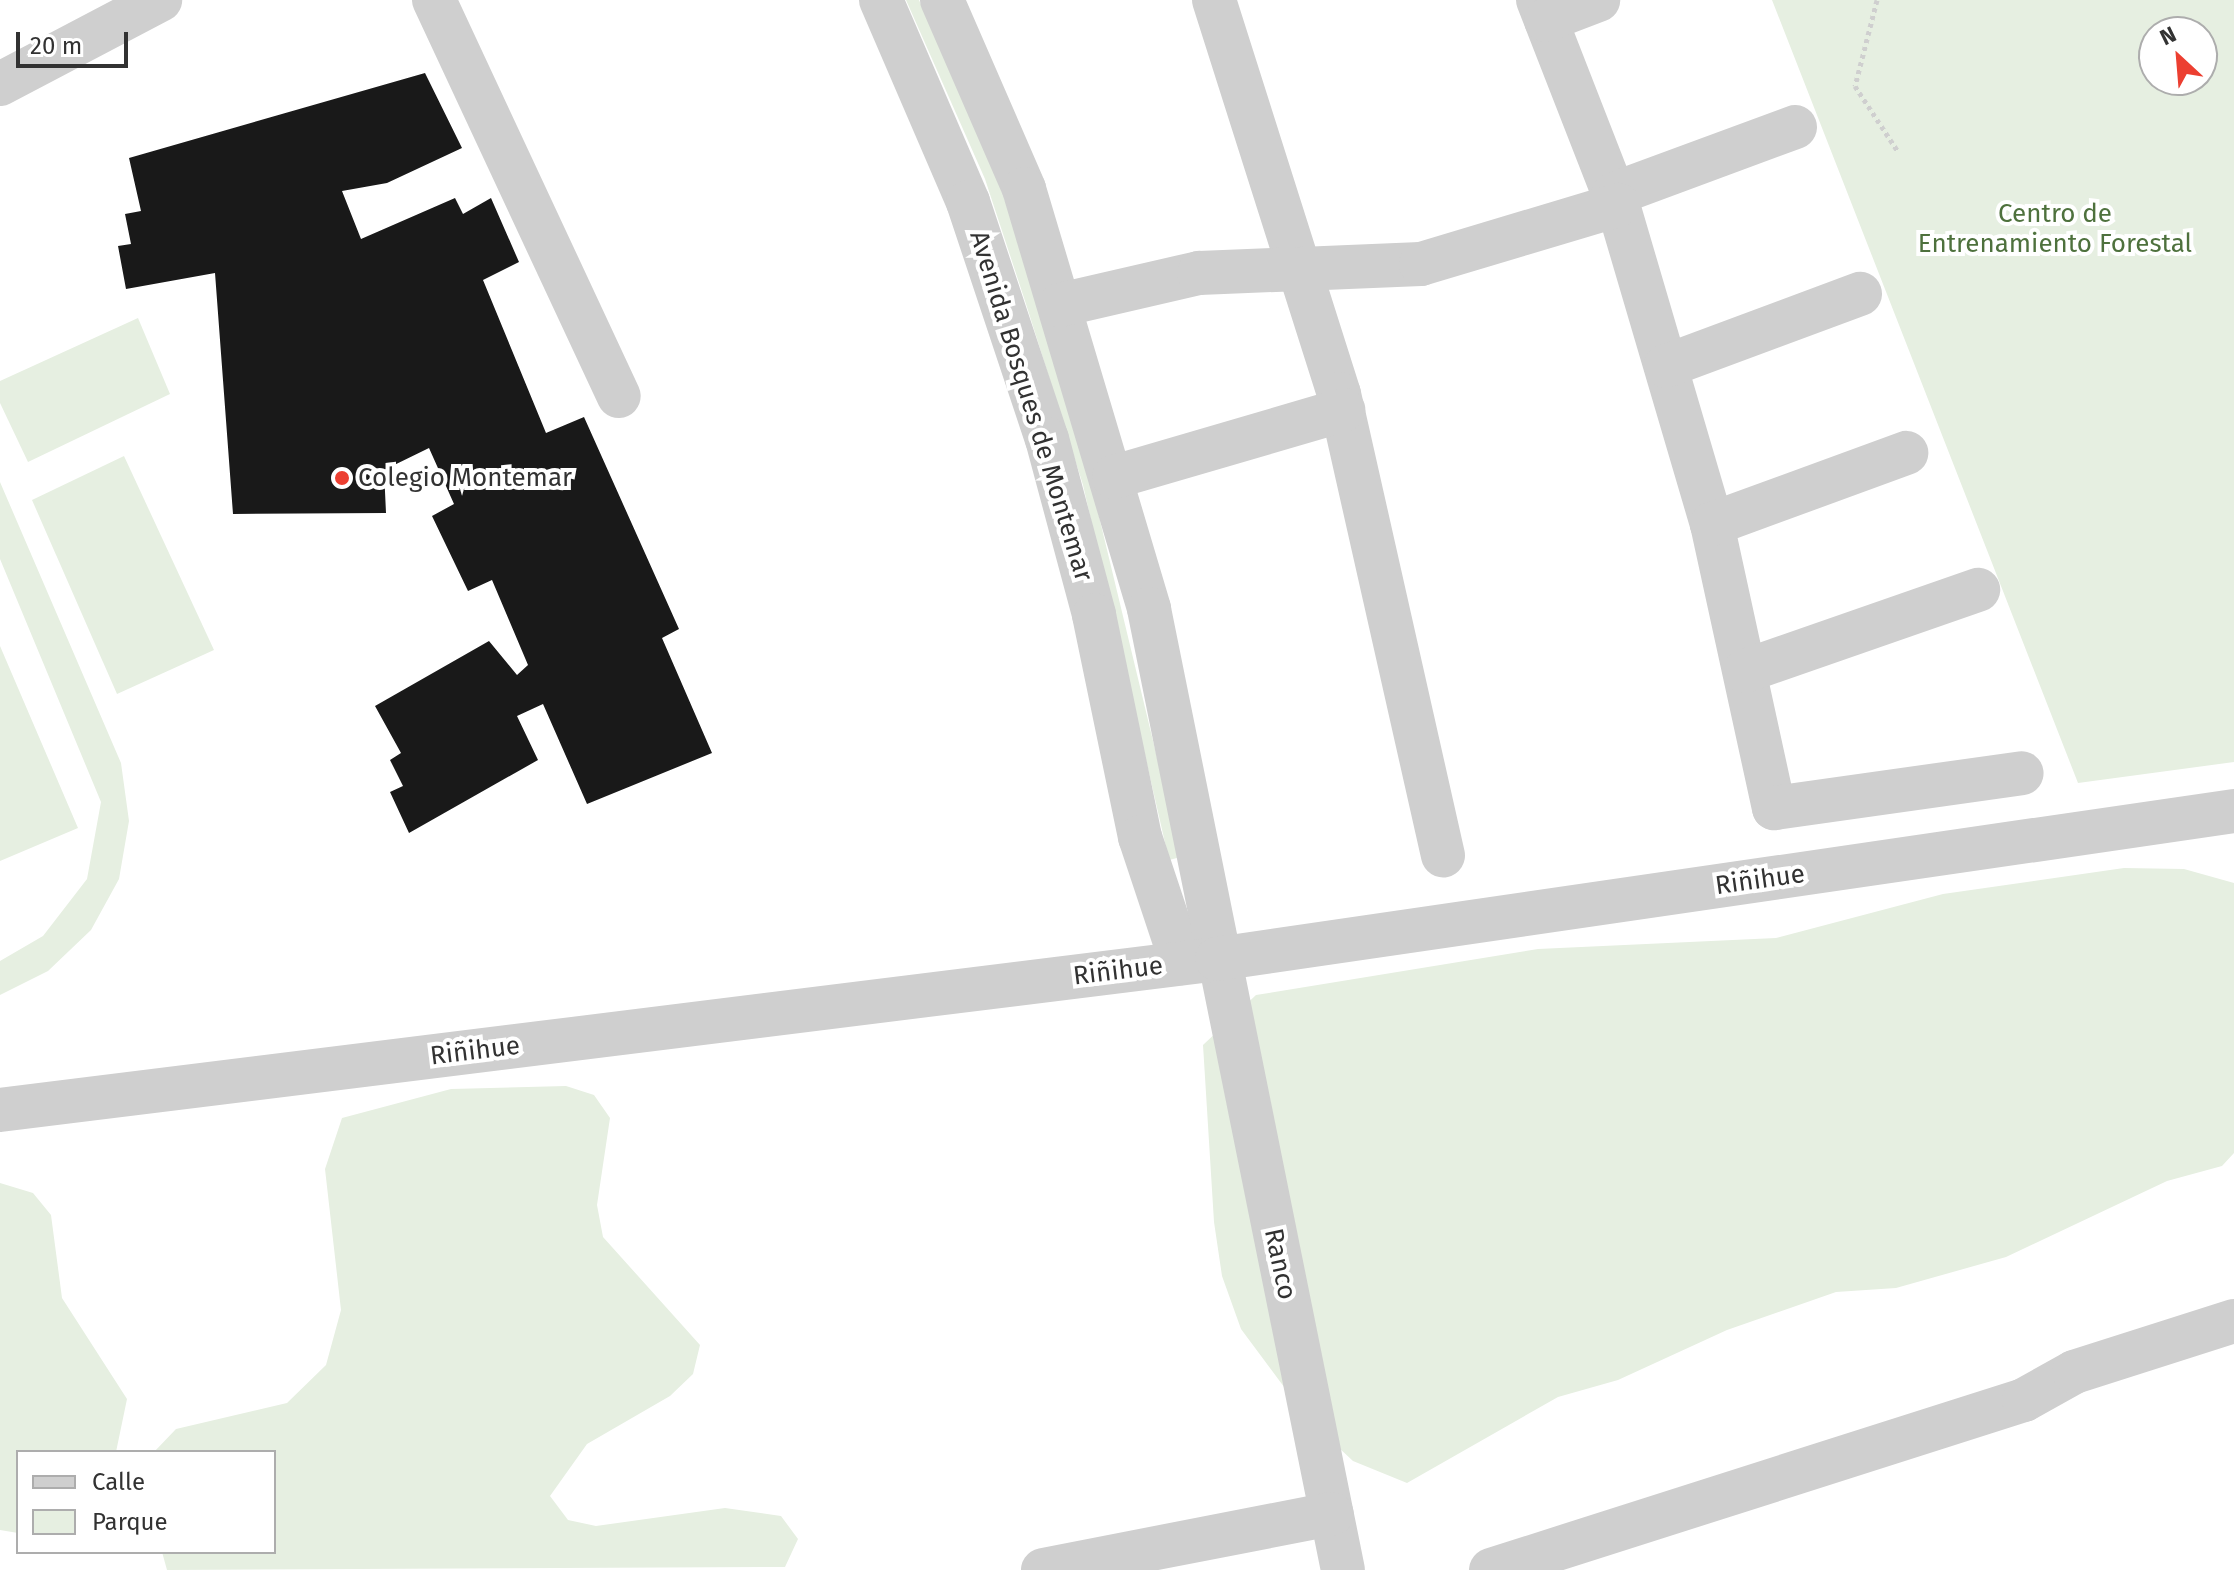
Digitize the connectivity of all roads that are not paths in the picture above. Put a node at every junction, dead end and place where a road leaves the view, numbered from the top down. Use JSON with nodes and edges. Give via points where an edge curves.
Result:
{"nodes":[{"id":1,"x":160,"y":0,"type":"edge"},
{"id":2,"x":434,"y":0,"type":"edge"},
{"id":3,"x":881,"y":0,"type":"edge"},
{"id":4,"x":942,"y":0,"type":"edge"},
{"id":5,"x":1214,"y":0,"type":"edge"},
{"id":6,"x":1598,"y":0,"type":"edge"},
{"id":7,"x":1542,"y":10,"type":"edge"},
{"id":8,"x":0,"y":84,"type":"edge"},
{"id":9,"x":1795,"y":127,"type":"dead end"},
{"id":10,"x":1616,"y":199,"type":"junction"},
{"id":11,"x":1304,"y":271,"type":"junction"},
{"id":12,"x":1860,"y":294,"type":"dead end"},
{"id":13,"x":1060,"y":305,"type":"junction"},
{"id":14,"x":1666,"y":366,"type":"junction"},
{"id":15,"x":619,"y":396,"type":"dead end"},
{"id":16,"x":1343,"y":410,"type":"junction"},
{"id":17,"x":1906,"y":453,"type":"dead end"},
{"id":18,"x":1114,"y":477,"type":"junction"},
{"id":19,"x":1712,"y":524,"type":"junction"},
{"id":20,"x":1978,"y":590,"type":"dead end"},
{"id":21,"x":1745,"y":671,"type":"junction"},
{"id":22,"x":2022,"y":773,"type":"dead end"},
{"id":23,"x":2234,"y":811,"type":"edge"},
{"id":24,"x":1443,"y":855,"type":"dead end"},
{"id":25,"x":1200,"y":961,"type":"junction"},
{"id":26,"x":0,"y":1110,"type":"edge"},
{"id":27,"x":2234,"y":1321,"type":"edge"},
{"id":28,"x":1332,"y":1514,"type":"junction"},
{"id":29,"x":1043,"y":1570,"type":"edge"},
{"id":30,"x":1343,"y":1570,"type":"edge"},
{"id":31,"x":1491,"y":1570,"type":"edge"}],
"edges":[{"from":1,"to":8,"type":"street"},
{"from":2,"to":15,"type":"street"},
{"from":3,"to":25,"type":"street","name":"Avenida Bosques de Montemar","via":[[968,202],[1047,439],[1094,615],[1140,837]]},
{"from":4,"to":13,"type":"street","via":[[1024,189]]},
{"from":5,"to":11,"type":"street"},
{"from":6,"to":7,"type":"street"},
{"from":7,"to":10,"type":"street"},
{"from":9,"to":10,"type":"street"},
{"from":10,"to":11,"type":"street","via":[[1421,264]]},
{"from":10,"to":14,"type":"street"},
{"from":11,"to":13,"type":"street","via":[[1199,273]]},
{"from":11,"to":16,"type":"street"},
{"from":12,"to":14,"type":"street"},
{"from":13,"to":18,"type":"street"},
{"from":14,"to":19,"type":"street"},
{"from":16,"to":18,"type":"street"},
{"from":16,"to":24,"type":"street"},
{"from":17,"to":19,"type":"street"},
{"from":18,"to":25,"type":"street","via":[[1199,827]]},
{"from":19,"to":21,"type":"street"},
{"from":20,"to":21,"type":"street"},
{"from":21,"to":22,"type":"street","via":[[1774,808]]},
{"from":23,"to":25,"type":"street","name":"Riñihue"},
{"from":25,"to":26,"type":"street","name":"Riñihue"},
{"from":25,"to":28,"type":"street","name":"Ranco"},
{"from":27,"to":31,"type":"street","via":[[2074,1372],[2024,1400]]},
{"from":28,"to":29,"type":"street"},
{"from":28,"to":30,"type":"street","name":"Ranco"}]}
